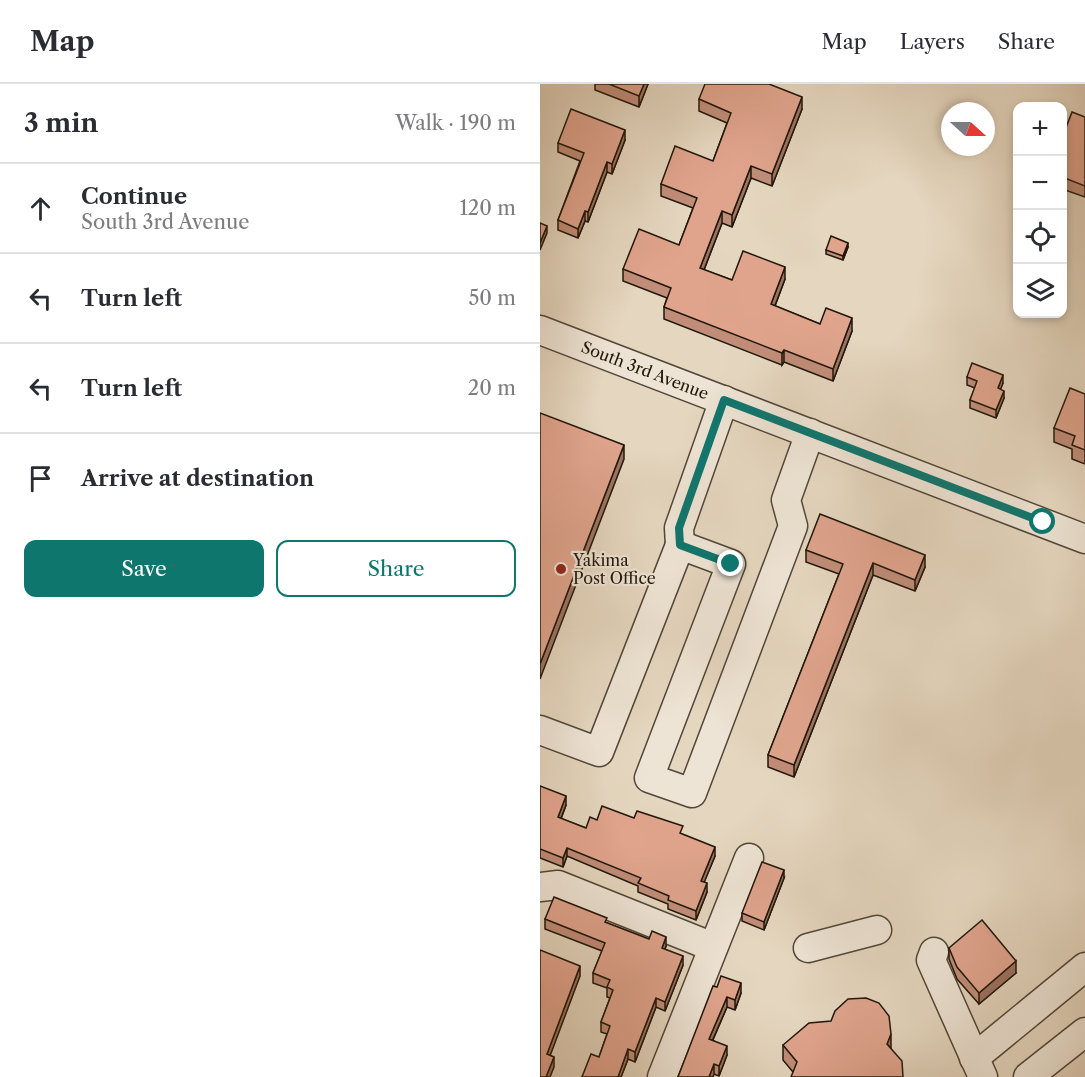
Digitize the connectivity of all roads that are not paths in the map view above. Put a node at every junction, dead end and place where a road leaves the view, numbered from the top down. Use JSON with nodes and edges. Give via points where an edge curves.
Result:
{"nodes":[{"id":1,"x":540,"y":330,"type":"edge"},
{"id":2,"x":724,"y":400,"type":"junction"},
{"id":3,"x":810,"y":433,"type":"junction"},
{"id":4,"x":1085,"y":539,"type":"edge"},
{"id":5,"x":680,"y":545,"type":"junction"},
{"id":6,"x":540,"y":730,"type":"edge"},
{"id":7,"x":749,"y":858,"type":"dead end"},
{"id":8,"x":540,"y":887,"type":"edge"},
{"id":9,"x":878,"y":930,"type":"dead end"},
{"id":10,"x":713,"y":947,"type":"junction"},
{"id":11,"x":808,"y":948,"type":"dead end"},
{"id":12,"x":934,"y":952,"type":"dead end"},
{"id":13,"x":1085,"y":967,"type":"edge"},
{"id":14,"x":1085,"y":1032,"type":"edge"},
{"id":15,"x":978,"y":1067,"type":"edge"},
{"id":16,"x":662,"y":1077,"type":"edge"},
{"id":17,"x":1028,"y":1077,"type":"edge"}],
"edges":[{"from":1,"to":2,"type":"street","name":"South 3rd Avenue"},
{"from":2,"to":3,"type":"street","name":"South 3rd Avenue"},
{"from":2,"to":5,"type":"street","via":[[679,528]]},
{"from":3,"to":4,"type":"street","name":"South 3rd Avenue"},
{"from":3,"to":5,"type":"street","via":[[786,500],[794,526],[692,793],[649,778],[731,564]]},
{"from":5,"to":6,"type":"street","via":[[599,752]]},
{"from":7,"to":10,"type":"street"},
{"from":8,"to":10,"type":"street","via":[[558,885]]},
{"from":9,"to":11,"type":"street"},
{"from":10,"to":16,"type":"street"},
{"from":12,"to":15,"type":"street","via":[[931,960]]},
{"from":13,"to":15,"type":"street"},
{"from":14,"to":17,"type":"street"}]}
